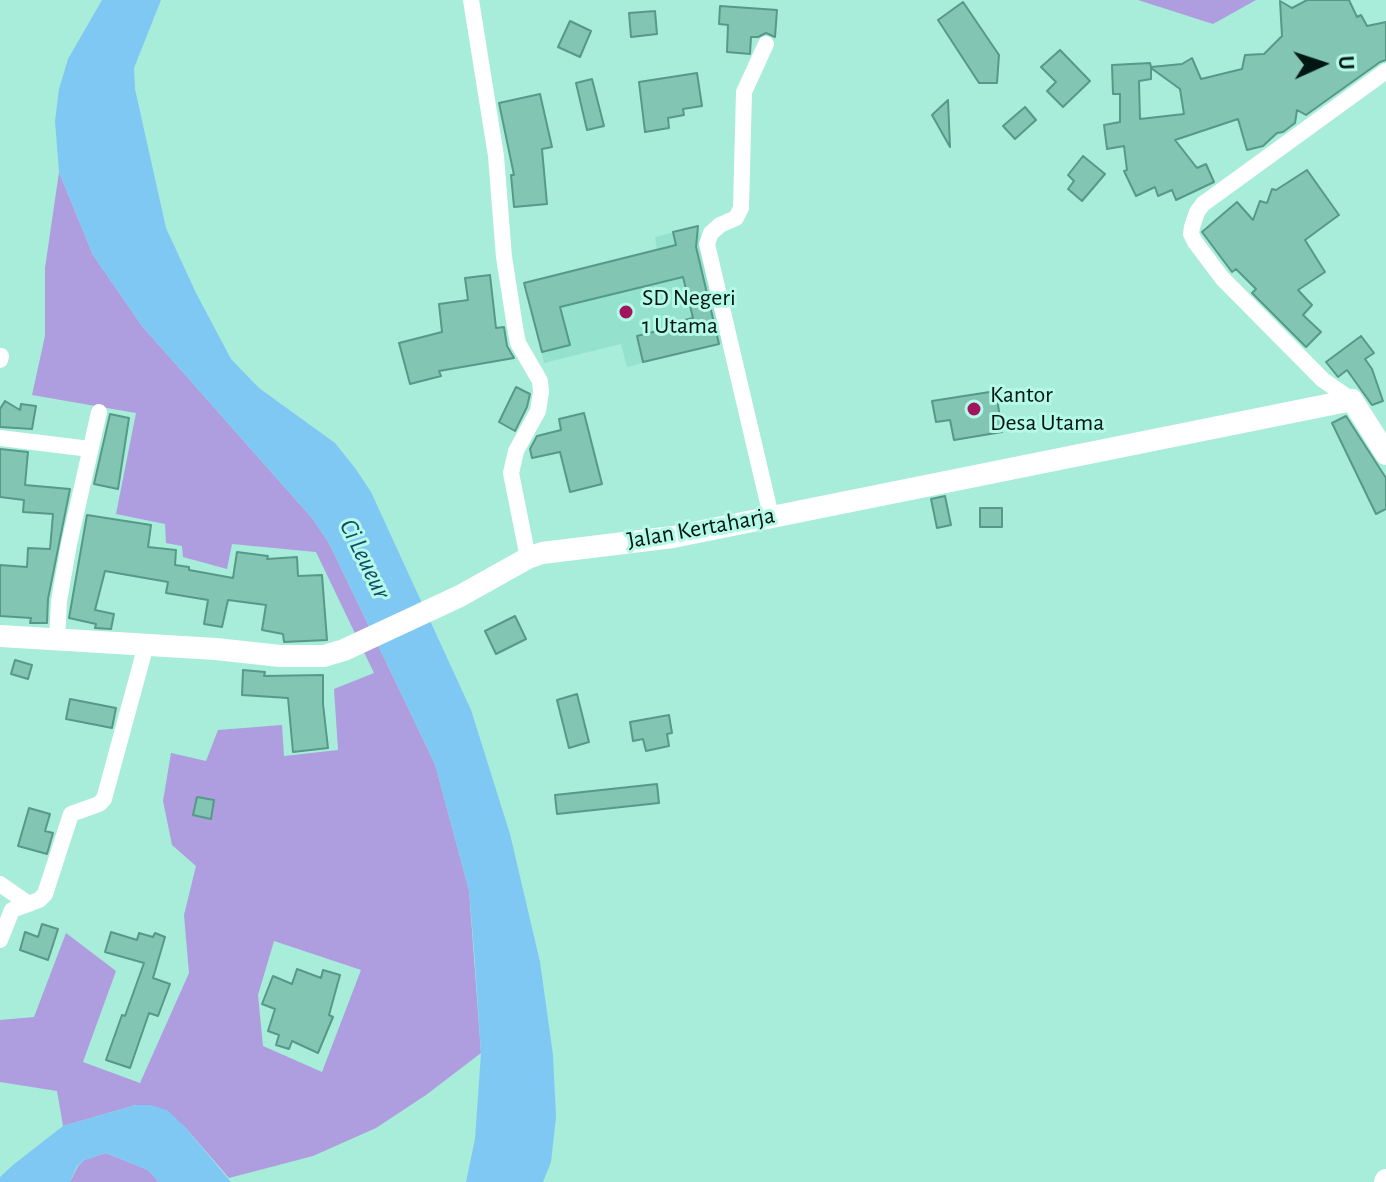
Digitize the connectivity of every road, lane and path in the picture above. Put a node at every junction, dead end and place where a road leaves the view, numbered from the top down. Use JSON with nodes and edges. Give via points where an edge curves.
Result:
{"nodes":[{"id":1,"x":471,"y":0,"type":"edge"},
{"id":2,"x":766,"y":44,"type":"dead end"},
{"id":3,"x":1386,"y":71,"type":"edge"},
{"id":4,"x":1352,"y":400,"type":"junction"},
{"id":5,"x":99,"y":412,"type":"dead end"},
{"id":6,"x":0,"y":438,"type":"edge"},
{"id":7,"x":90,"y":449,"type":"junction"},
{"id":8,"x":1386,"y":454,"type":"edge"},
{"id":9,"x":771,"y":516,"type":"junction"},
{"id":10,"x":528,"y":558,"type":"junction"},
{"id":11,"x":0,"y":636,"type":"edge"},
{"id":12,"x":57,"y":640,"type":"junction"},
{"id":13,"x":146,"y":645,"type":"junction"},
{"id":14,"x":0,"y":884,"type":"edge"},
{"id":15,"x":29,"y":904,"type":"junction"},
{"id":16,"x":0,"y":940,"type":"edge"}],
"edges":[{"from":1,"to":10,"type":"street","via":[[515,327],[540,381],[538,411],[516,451],[511,473]]},
{"from":2,"to":9,"type":"street","via":[[744,92],[741,208],[736,218],[711,233],[707,244]]},
{"from":3,"to":4,"type":"street","via":[[1203,204],[1191,234],[1222,278],[1323,380]]},
{"from":4,"to":8,"type":"street"},
{"from":4,"to":9,"type":"street","name":"Jalan Kertaharja"},
{"from":5,"to":7,"type":"street"},
{"from":6,"to":7,"type":"street"},
{"from":7,"to":12,"type":"street","via":[[62,583]]},
{"from":9,"to":10,"type":"street","name":"Jalan Kertaharja","via":[[673,537]]},
{"from":10,"to":13,"type":"street","name":"Jalan Kertaharja","via":[[460,596],[324,656]]},
{"from":11,"to":12,"type":"street","name":"Jalan Kertaharja"},
{"from":12,"to":13,"type":"street","name":"Jalan Kertaharja"},
{"from":13,"to":15,"type":"street","via":[[104,799],[71,814],[47,890]]},
{"from":14,"to":15,"type":"street"},
{"from":15,"to":16,"type":"street","via":[[12,910]]}]}
